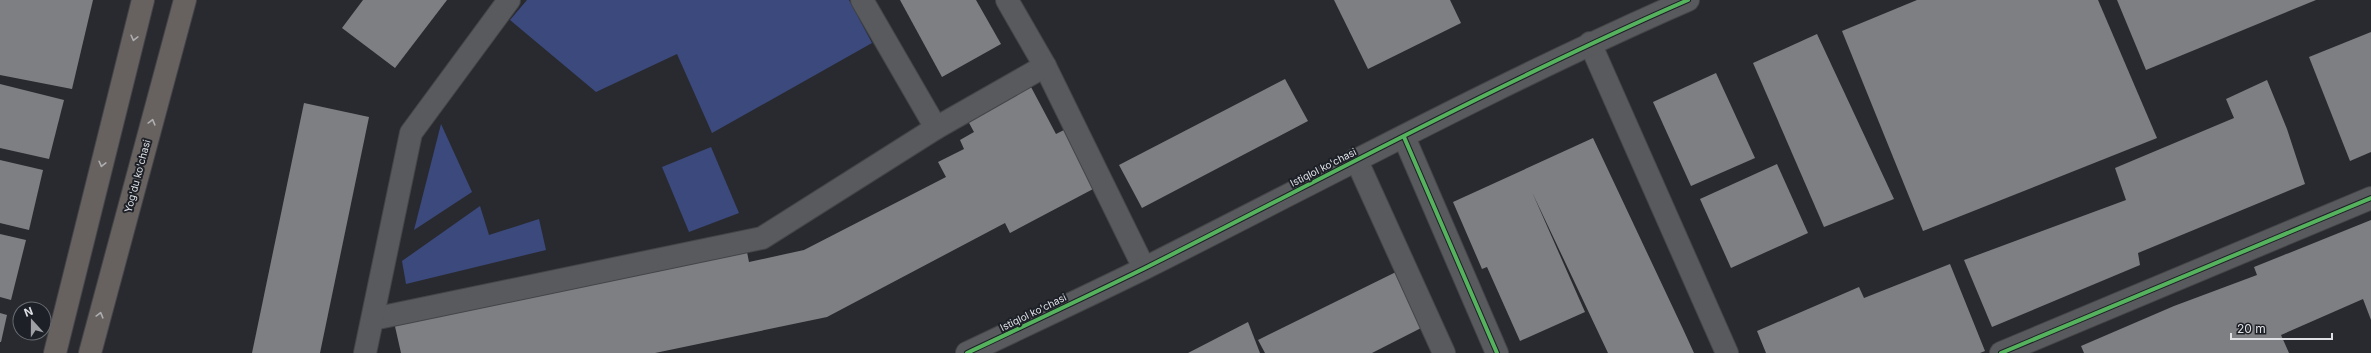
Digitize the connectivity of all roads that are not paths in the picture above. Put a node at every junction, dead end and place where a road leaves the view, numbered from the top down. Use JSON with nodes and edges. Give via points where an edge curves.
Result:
{"nodes":[{"id":1,"x":143,"y":0,"type":"edge"},
{"id":2,"x":185,"y":0,"type":"edge"},
{"id":3,"x":509,"y":0,"type":"edge"},
{"id":4,"x":862,"y":0,"type":"edge"},
{"id":5,"x":1007,"y":0,"type":"edge"},
{"id":6,"x":1688,"y":0,"type":"edge"},
{"id":7,"x":1590,"y":43,"type":"junction"},
{"id":8,"x":1045,"y":66,"type":"junction"},
{"id":9,"x":936,"y":128,"type":"junction"},
{"id":10,"x":1404,"y":137,"type":"junction"},
{"id":11,"x":1356,"y":159,"type":"junction"},
{"id":12,"x":2371,"y":198,"type":"edge"},
{"id":13,"x":1144,"y":268,"type":"junction"},
{"id":14,"x":372,"y":319,"type":"junction"},
{"id":15,"x":56,"y":353,"type":"edge"},
{"id":16,"x":90,"y":353,"type":"edge"},
{"id":17,"x":365,"y":353,"type":"edge"},
{"id":18,"x":967,"y":353,"type":"edge"},
{"id":19,"x":1444,"y":353,"type":"edge"},
{"id":20,"x":1497,"y":353,"type":"edge"},
{"id":21,"x":1727,"y":353,"type":"edge"},
{"id":22,"x":2000,"y":353,"type":"edge"}],
"edges":[{"from":1,"to":15,"type":"main road","one_way":true},
{"from":16,"to":2,"type":"main road","name":"Yog'du ko'chasi","one_way":true},
{"from":3,"to":14,"type":"street","via":[[411,133]]},
{"from":4,"to":9,"type":"street"},
{"from":5,"to":8,"type":"street"},
{"from":6,"to":7,"type":"street","name":"Istiqlol ko'chasi"},
{"from":7,"to":10,"type":"street","name":"Istiqlol ko'chasi"},
{"from":7,"to":21,"type":"street"},
{"from":8,"to":9,"type":"street"},
{"from":8,"to":13,"type":"street"},
{"from":9,"to":14,"type":"street","via":[[762,238]]},
{"from":10,"to":11,"type":"street","name":"Istiqlol ko'chasi"},
{"from":10,"to":20,"type":"street"},
{"from":11,"to":13,"type":"street","name":"Istiqlol ko'chasi"},
{"from":11,"to":19,"type":"street"},
{"from":12,"to":22,"type":"street"},
{"from":13,"to":18,"type":"street","name":"Istiqlol ko'chasi"},
{"from":14,"to":17,"type":"street"}]}
